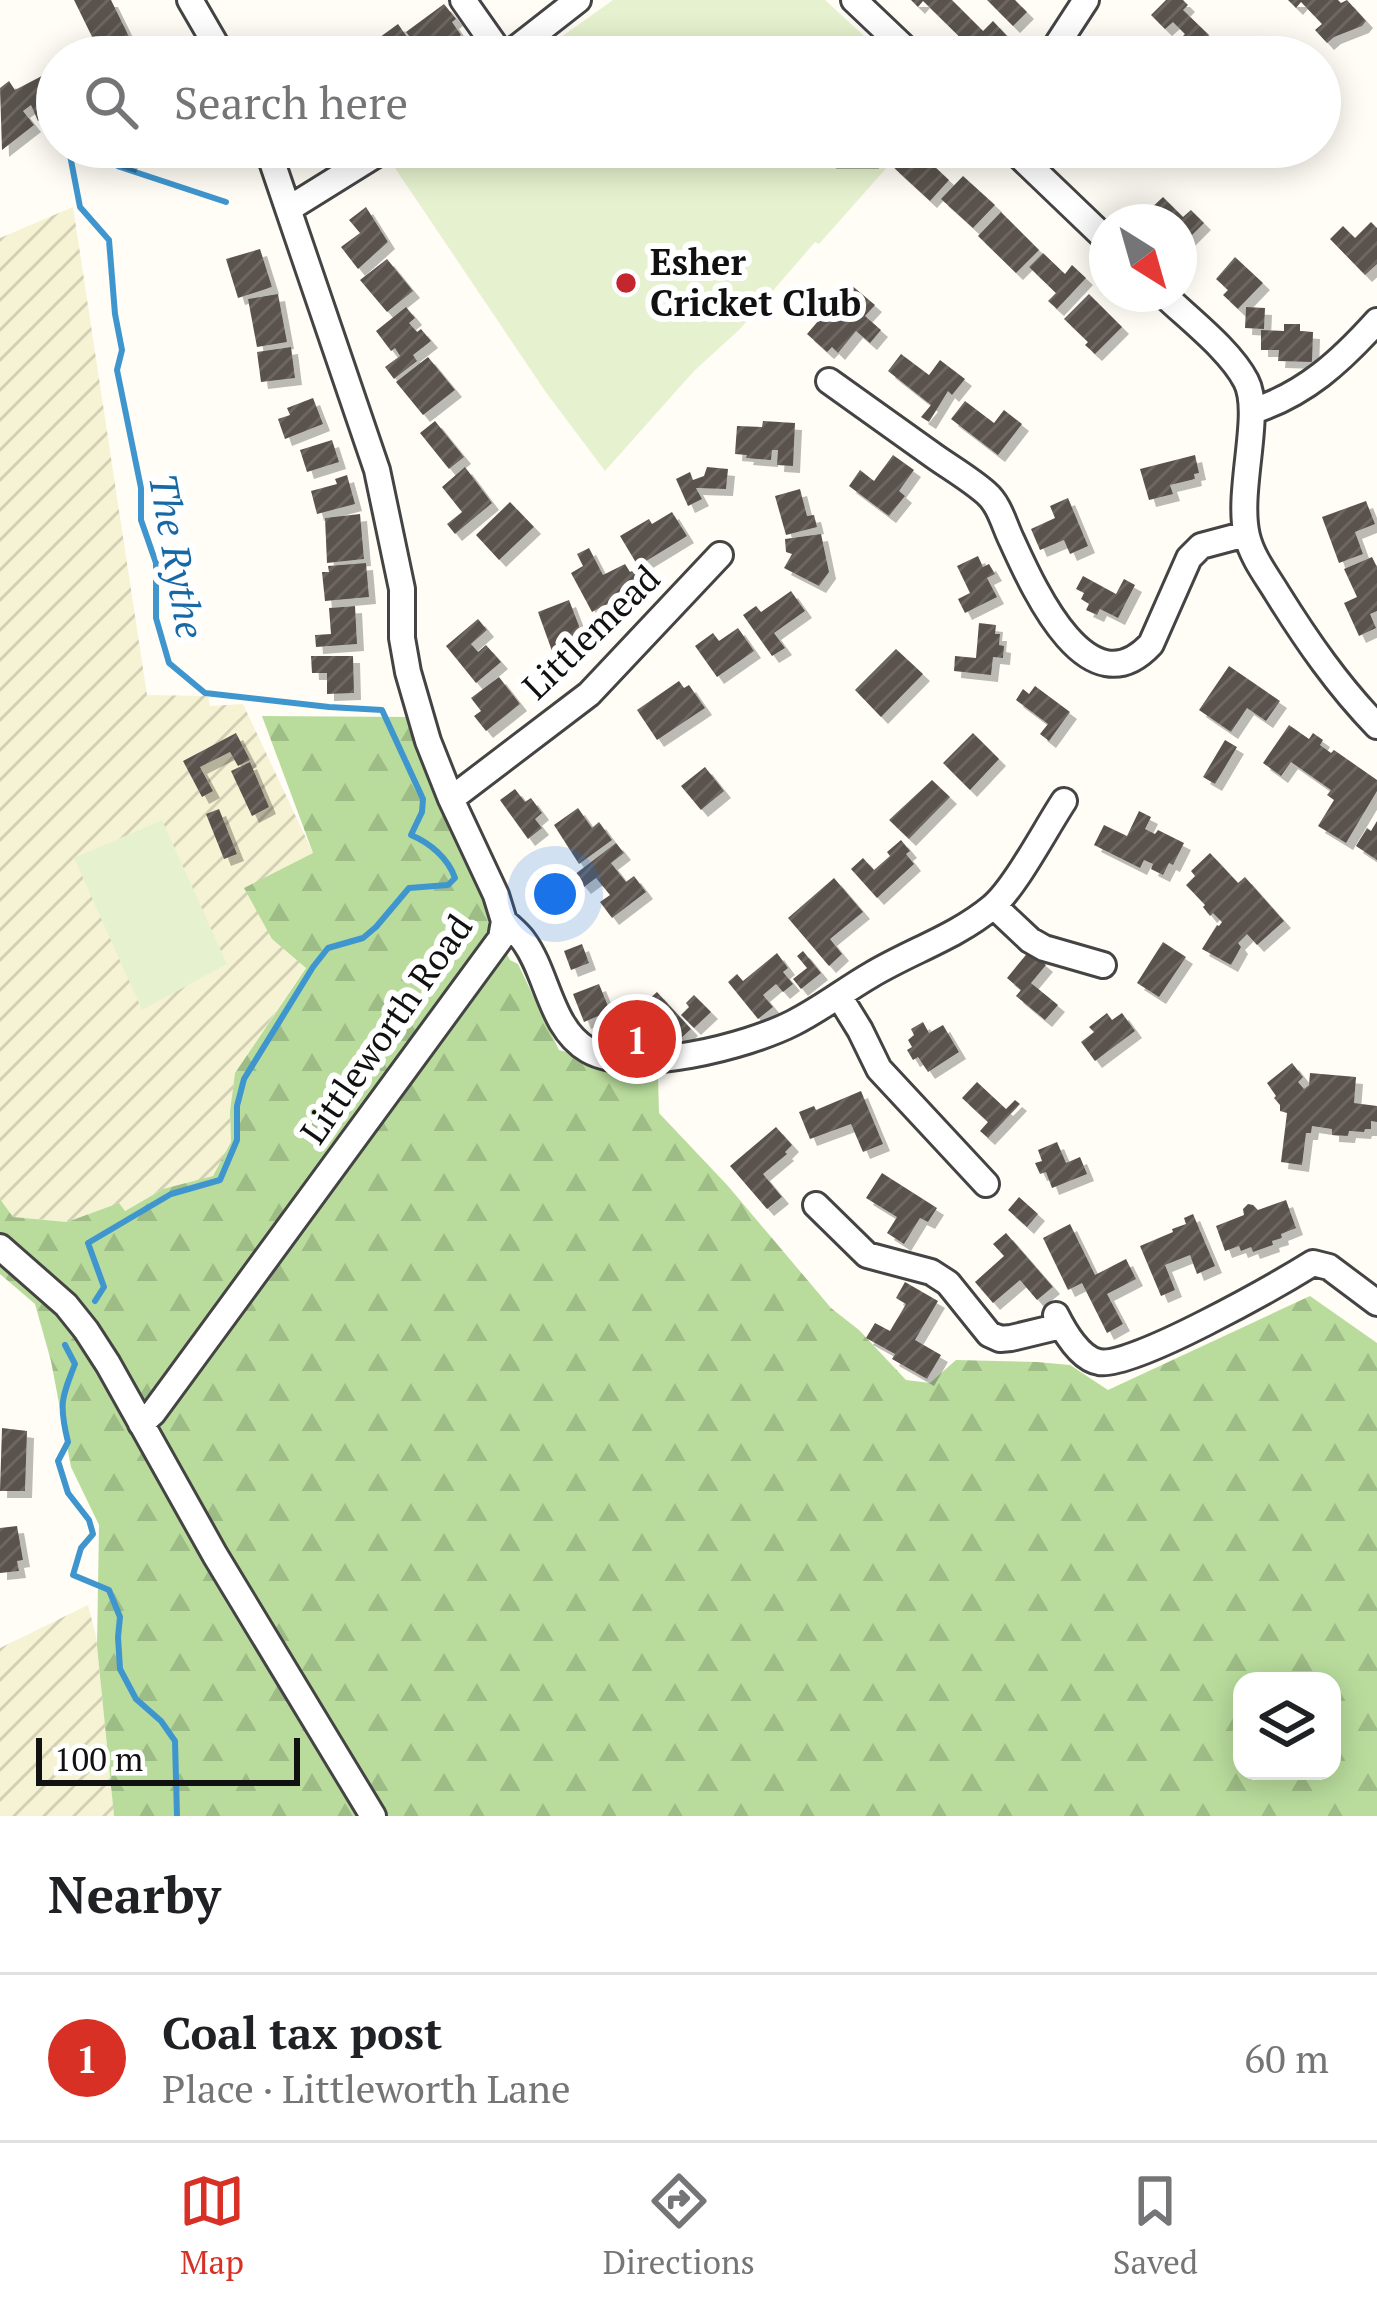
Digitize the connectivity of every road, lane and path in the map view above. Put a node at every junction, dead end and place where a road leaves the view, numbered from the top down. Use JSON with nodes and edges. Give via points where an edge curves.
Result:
{"nodes":[{"id":1,"x":190,"y":0,"type":"edge"},
{"id":2,"x":463,"y":0,"type":"edge"},
{"id":3,"x":578,"y":0,"type":"edge"},
{"id":4,"x":854,"y":0,"type":"edge"},
{"id":5,"x":1086,"y":0,"type":"edge"},
{"id":6,"x":211,"y":36,"type":"edge"},
{"id":7,"x":489,"y":36,"type":"edge"},
{"id":8,"x":531,"y":36,"type":"edge"},
{"id":9,"x":892,"y":36,"type":"edge"},
{"id":10,"x":1063,"y":36,"type":"edge"},
{"id":11,"x":275,"y":168,"type":"edge"},
{"id":12,"x":354,"y":168,"type":"edge"},
{"id":13,"x":1032,"y":168,"type":"edge"},
{"id":14,"x":290,"y":208,"type":"junction"},
{"id":15,"x":1089,"y":223,"type":"edge"},
{"id":16,"x":1182,"y":312,"type":"edge"},
{"id":17,"x":1377,"y":321,"type":"edge"},
{"id":18,"x":846,"y":383,"type":"dead end"},
{"id":19,"x":1252,"y":410,"type":"junction"},
{"id":20,"x":1246,"y":534,"type":"junction"},
{"id":21,"x":719,"y":555,"type":"dead end"},
{"id":22,"x":1377,"y":726,"type":"edge"},
{"id":23,"x":451,"y":799,"type":"junction"},
{"id":24,"x":1064,"y":801,"type":"dead end"},
{"id":25,"x":994,"y":906,"type":"junction"},
{"id":26,"x":503,"y":921,"type":"junction"},
{"id":27,"x":1103,"y":968,"type":"dead end"},
{"id":28,"x":839,"y":997,"type":"junction"},
{"id":29,"x":986,"y":1184,"type":"dead end"},
{"id":30,"x":816,"y":1205,"type":"dead end"},
{"id":31,"x":0,"y":1247,"type":"edge"},
{"id":32,"x":1377,"y":1303,"type":"edge"},
{"id":33,"x":141,"y":1424,"type":"junction"},
{"id":34,"x":374,"y":1816,"type":"edge"}],
"edges":[{"from":1,"to":6,"type":"street"},
{"from":2,"to":7,"type":"street"},
{"from":3,"to":8,"type":"street"},
{"from":4,"to":9,"type":"street"},
{"from":5,"to":10,"type":"street"},
{"from":11,"to":14,"type":"street","name":"Littleworth Road"},
{"from":12,"to":14,"type":"street"},
{"from":13,"to":15,"type":"street"},
{"from":14,"to":23,"type":"street","name":"Littleworth Road","via":[[377,470],[402,589],[408,672]]},
{"from":16,"to":19,"type":"street","via":[[1246,380]]},
{"from":17,"to":19,"type":"street","via":[[1325,375]]},
{"from":18,"to":20,"type":"street","via":[[990,496],[1062,632],[1099,662],[1132,661],[1144,652],[1189,558],[1201,546]]},
{"from":19,"to":20,"type":"street"},
{"from":20,"to":22,"type":"street","via":[[1297,625]]},
{"from":21,"to":23,"type":"street","name":"Littlemead","via":[[589,694]]},
{"from":23,"to":26,"type":"street","name":"Littleworth Road"},
{"from":24,"to":25,"type":"street"},
{"from":25,"to":27,"type":"street","via":[[1044,948]]},
{"from":25,"to":28,"type":"street"},
{"from":26,"to":28,"type":"street","via":[[523,939],[563,1024],[603,1058],[668,1058],[730,1046]]},
{"from":26,"to":33,"type":"street","name":"Littleworth Road","via":[[501,938]]},
{"from":28,"to":29,"type":"street","via":[[879,1069]]},
{"from":30,"to":32,"type":"street","via":[[867,1255],[948,1283],[989,1334],[1012,1338],[1058,1320],[1096,1363],[1120,1362],[1313,1264]]},
{"from":31,"to":33,"type":"street","via":[[86,1330]]},
{"from":33,"to":34,"type":"street"}]}
